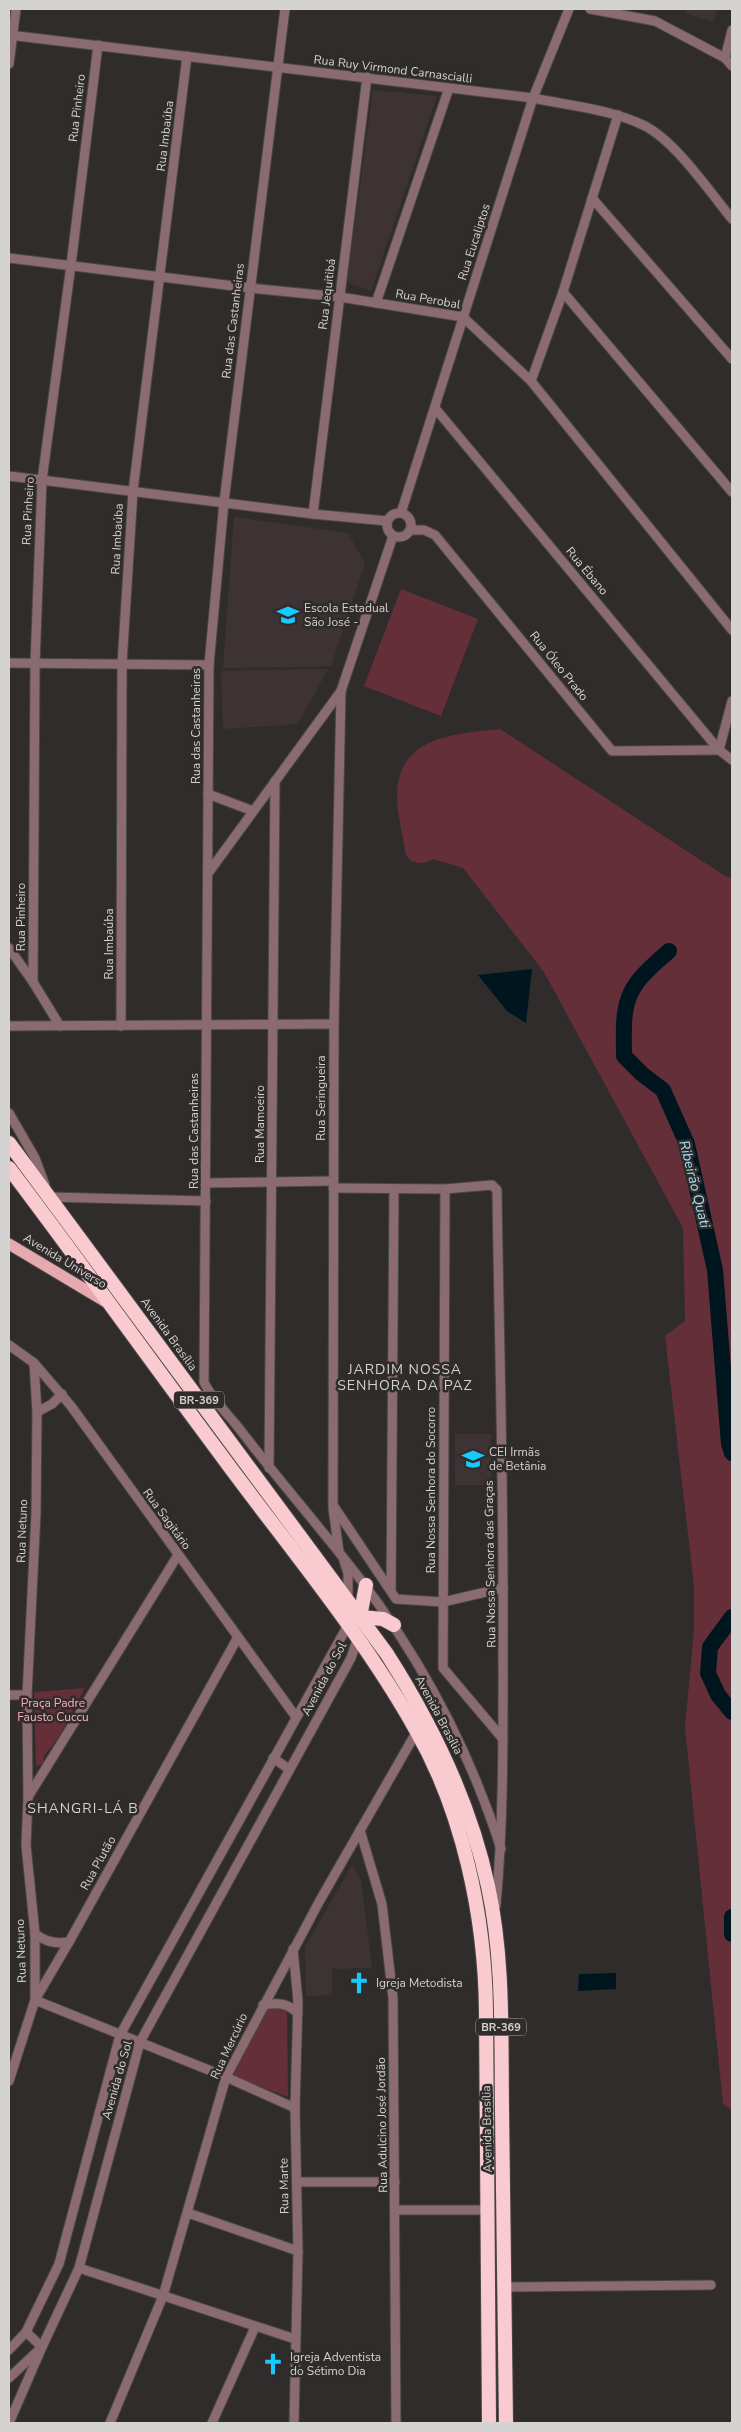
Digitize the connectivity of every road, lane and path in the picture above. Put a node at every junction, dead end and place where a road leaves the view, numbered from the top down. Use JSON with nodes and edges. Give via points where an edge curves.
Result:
{"nodes":[{"id":1,"x":16,"y":9,"type":"edge"},
{"id":2,"x":286,"y":9,"type":"edge"},
{"id":3,"x":569,"y":9,"type":"edge"},
{"id":4,"x":590,"y":9,"type":"edge"},
{"id":5,"x":732,"y":30,"type":"edge"},
{"id":6,"x":10,"y":36,"type":"edge"},
{"id":7,"x":98,"y":45,"type":"junction"},
{"id":8,"x":187,"y":56,"type":"junction"},
{"id":9,"x":725,"y":58,"type":"junction"},
{"id":10,"x":9,"y":64,"type":"edge"},
{"id":11,"x":732,"y":66,"type":"edge"},
{"id":12,"x":277,"y":67,"type":"junction"},
{"id":13,"x":366,"y":78,"type":"junction"},
{"id":14,"x":449,"y":88,"type":"junction"},
{"id":15,"x":533,"y":98,"type":"junction"},
{"id":16,"x":618,"y":115,"type":"junction"},
{"id":17,"x":592,"y":198,"type":"junction"},
{"id":18,"x":732,"y":219,"type":"edge"},
{"id":19,"x":9,"y":258,"type":"edge"},
{"id":20,"x":71,"y":265,"type":"junction"},
{"id":21,"x":161,"y":277,"type":"junction"},
{"id":22,"x":250,"y":288,"type":"junction"},
{"id":23,"x":563,"y":292,"type":"junction"},
{"id":24,"x":340,"y":297,"type":"junction"},
{"id":25,"x":376,"y":303,"type":"junction"},
{"id":26,"x":463,"y":317,"type":"junction"},
{"id":27,"x":732,"y":360,"type":"edge"},
{"id":28,"x":531,"y":381,"type":"junction"},
{"id":29,"x":435,"y":408,"type":"junction"},
{"id":30,"x":9,"y":476,"type":"edge"},
{"id":31,"x":42,"y":480,"type":"junction"},
{"id":32,"x":132,"y":491,"type":"junction"},
{"id":33,"x":732,"y":492,"type":"edge"},
{"id":34,"x":224,"y":502,"type":"junction"},
{"id":35,"x":401,"y":513,"type":"junction"},
{"id":36,"x":313,"y":514,"type":"junction"},
{"id":37,"x":388,"y":521,"type":"junction"},
{"id":38,"x":410,"y":530,"type":"junction"},
{"id":39,"x":392,"y":536,"type":"junction"},
{"id":40,"x":732,"y":630,"type":"edge"},
{"id":41,"x":9,"y":663,"type":"edge"},
{"id":42,"x":35,"y":664,"type":"junction"},
{"id":43,"x":122,"y":664,"type":"junction"},
{"id":44,"x":208,"y":665,"type":"junction"},
{"id":45,"x":341,"y":691,"type":"junction"},
{"id":46,"x":732,"y":701,"type":"edge"},
{"id":47,"x":719,"y":750,"type":"junction"},
{"id":48,"x":732,"y":760,"type":"edge"},
{"id":49,"x":275,"y":781,"type":"junction"},
{"id":50,"x":208,"y":794,"type":"junction"},
{"id":51,"x":253,"y":811,"type":"junction"},
{"id":52,"x":208,"y":872,"type":"junction"},
{"id":53,"x":9,"y":948,"type":"edge"},
{"id":54,"x":33,"y":982,"type":"junction"},
{"id":55,"x":334,"y":1024,"type":"junction"},
{"id":56,"x":207,"y":1025,"type":"junction"},
{"id":57,"x":273,"y":1025,"type":"junction"},
{"id":58,"x":9,"y":1026,"type":"edge"},
{"id":59,"x":60,"y":1026,"type":"junction"},
{"id":60,"x":121,"y":1026,"type":"junction"},
{"id":61,"x":9,"y":1113,"type":"edge"},
{"id":62,"x":9,"y":1143,"type":"edge"},
{"id":63,"x":9,"y":1168,"type":"edge"},
{"id":64,"x":272,"y":1182,"type":"junction"},
{"id":65,"x":206,"y":1183,"type":"junction"},
{"id":66,"x":333,"y":1184,"type":"junction"},
{"id":67,"x":445,"y":1189,"type":"junction"},
{"id":68,"x":394,"y":1190,"type":"junction"},
{"id":69,"x":50,"y":1198,"type":"junction"},
{"id":70,"x":206,"y":1201,"type":"junction"},
{"id":71,"x":9,"y":1244,"type":"edge"},
{"id":72,"x":106,"y":1302,"type":"junction"},
{"id":73,"x":9,"y":1345,"type":"edge"},
{"id":74,"x":34,"y":1363,"type":"junction"},
{"id":75,"x":207,"y":1388,"type":"joint"},
{"id":76,"x":62,"y":1394,"type":"junction"},
{"id":77,"x":37,"y":1412,"type":"junction"},
{"id":78,"x":269,"y":1468,"type":"junction"},
{"id":79,"x":333,"y":1505,"type":"junction"},
{"id":80,"x":340,"y":1554,"type":"junction"},
{"id":81,"x":178,"y":1555,"type":"junction"},
{"id":82,"x":366,"y":1585,"type":"junction"},
{"id":83,"x":504,"y":1588,"type":"junction"},
{"id":84,"x":391,"y":1590,"type":"junction"},
{"id":85,"x":348,"y":1602,"type":"junction"},
{"id":86,"x":443,"y":1602,"type":"junction"},
{"id":87,"x":360,"y":1617,"type":"junction"},
{"id":88,"x":348,"y":1625,"type":"junction"},
{"id":89,"x":394,"y":1625,"type":"junction"},
{"id":90,"x":238,"y":1637,"type":"junction"},
{"id":91,"x":358,"y":1641,"type":"junction"},
{"id":92,"x":26,"y":1695,"type":"junction"},
{"id":93,"x":9,"y":1696,"type":"edge"},
{"id":94,"x":296,"y":1717,"type":"junction"},
{"id":95,"x":417,"y":1731,"type":"junction"},
{"id":96,"x":503,"y":1739,"type":"junction"},
{"id":97,"x":273,"y":1758,"type":"junction"},
{"id":98,"x":289,"y":1769,"type":"junction"},
{"id":99,"x":28,"y":1798,"type":"junction"},
{"id":100,"x":360,"y":1830,"type":"junction"},
{"id":101,"x":502,"y":1849,"type":"junction"},
{"id":102,"x":494,"y":1922,"type":"junction"},
{"id":103,"x":35,"y":1934,"type":"junction"},
{"id":104,"x":69,"y":1942,"type":"junction"},
{"id":105,"x":294,"y":1949,"type":"junction"},
{"id":106,"x":35,"y":2000,"type":"junction"},
{"id":107,"x":263,"y":2004,"type":"junction"},
{"id":108,"x":298,"y":2014,"type":"junction"},
{"id":109,"x":120,"y":2035,"type":"junction"},
{"id":110,"x":140,"y":2042,"type":"junction"},
{"id":111,"x":226,"y":2077,"type":"junction"},
{"id":112,"x":9,"y":2081,"type":"edge"},
{"id":113,"x":295,"y":2108,"type":"junction"},
{"id":114,"x":297,"y":2182,"type":"junction"},
{"id":115,"x":395,"y":2182,"type":"junction"},
{"id":116,"x":395,"y":2210,"type":"junction"},
{"id":117,"x":488,"y":2210,"type":"junction"},
{"id":118,"x":188,"y":2213,"type":"junction"},
{"id":119,"x":298,"y":2251,"type":"junction"},
{"id":120,"x":79,"y":2268,"type":"junction"},
{"id":121,"x":711,"y":2285,"type":"dead end"},
{"id":122,"x":504,"y":2287,"type":"junction"},
{"id":123,"x":163,"y":2296,"type":"junction"},
{"id":124,"x":255,"y":2327,"type":"junction"},
{"id":125,"x":26,"y":2332,"type":"junction"},
{"id":126,"x":295,"y":2339,"type":"junction"},
{"id":127,"x":42,"y":2347,"type":"junction"},
{"id":128,"x":9,"y":2350,"type":"edge"},
{"id":129,"x":9,"y":2378,"type":"edge"},
{"id":130,"x":11,"y":2408,"type":"edge"},
{"id":131,"x":9,"y":2423,"type":"edge"},
{"id":132,"x":110,"y":2423,"type":"edge"},
{"id":133,"x":212,"y":2423,"type":"edge"},
{"id":134,"x":294,"y":2423,"type":"edge"},
{"id":135,"x":396,"y":2423,"type":"edge"},
{"id":136,"x":489,"y":2423,"type":"edge"},
{"id":137,"x":506,"y":2423,"type":"edge"}],
"edges":[{"from":1,"to":6,"type":"street"},
{"from":2,"to":12,"type":"street","name":"Rua das Castanheiras"},
{"from":3,"to":15,"type":"street","name":"Rua Eucaliptos"},
{"from":4,"to":9,"type":"street","via":[[655,21]]},
{"from":5,"to":9,"type":"street"},
{"from":6,"to":7,"type":"street","name":"Rua Ruy Virmond Carnascialli"},
{"from":6,"to":10,"type":"street"},
{"from":7,"to":8,"type":"street","name":"Rua Ruy Virmond Carnascialli"},
{"from":7,"to":20,"type":"street","name":"Rua Pinheiro"},
{"from":8,"to":12,"type":"street","name":"Rua Ruy Virmond Carnascialli"},
{"from":8,"to":21,"type":"street","name":"Rua Imbaúba"},
{"from":9,"to":11,"type":"street"},
{"from":12,"to":13,"type":"street","name":"Rua Ruy Virmond Carnascialli"},
{"from":12,"to":22,"type":"street","name":"Rua das Castanheiras"},
{"from":13,"to":14,"type":"street","name":"Rua Ruy Virmond Carnascialli"},
{"from":13,"to":24,"type":"street","name":"Rua Jequitibá"},
{"from":14,"to":15,"type":"street","name":"Rua Ruy Virmond Carnascialli"},
{"from":14,"to":25,"type":"street"},
{"from":15,"to":16,"type":"street","name":"Rua Ruy Virmond Carnascialli"},
{"from":15,"to":26,"type":"street","name":"Rua Eucaliptos"},
{"from":16,"to":17,"type":"street"},
{"from":16,"to":18,"type":"street","name":"Rua Ruy Virmond Carnascialli","via":[[647,127],[676,151]]},
{"from":17,"to":23,"type":"street"},
{"from":17,"to":27,"type":"street"},
{"from":19,"to":20,"type":"street","name":"Rua Perobal"},
{"from":20,"to":21,"type":"street","name":"Rua Perobal"},
{"from":20,"to":31,"type":"street","name":"Rua Pinheiro"},
{"from":21,"to":22,"type":"street","name":"Rua Perobal"},
{"from":21,"to":32,"type":"street","name":"Rua Imbaúba"},
{"from":22,"to":24,"type":"street","name":"Rua Perobal"},
{"from":22,"to":34,"type":"street","name":"Rua das Castanheiras"},
{"from":23,"to":28,"type":"street"},
{"from":23,"to":33,"type":"street"},
{"from":24,"to":25,"type":"street","name":"Rua Perobal"},
{"from":24,"to":36,"type":"street","name":"Rua Jequitibá"},
{"from":25,"to":26,"type":"street","name":"Rua Perobal"},
{"from":26,"to":28,"type":"street","name":"Rua Perobal"},
{"from":26,"to":29,"type":"street","name":"Rua Eucaliptos"},
{"from":28,"to":40,"type":"street","name":"Rua Perobal"},
{"from":29,"to":35,"type":"street","name":"Rua Eucaliptos"},
{"from":29,"to":47,"type":"street","name":"Rua Ébano"},
{"from":30,"to":31,"type":"street"},
{"from":31,"to":32,"type":"street"},
{"from":31,"to":42,"type":"street","name":"Rua Pinheiro"},
{"from":32,"to":34,"type":"street"},
{"from":32,"to":43,"type":"street","name":"Rua Imbaúba"},
{"from":34,"to":36,"type":"street"},
{"from":34,"to":44,"type":"street","name":"Rua das Castanheiras"},
{"from":35,"to":37,"type":"street","via":[[393,514]]},
{"from":35,"to":38,"type":"street","via":[[408,518]]},
{"from":36,"to":37,"type":"street"},
{"from":37,"to":39,"type":"street","via":[[388,532]]},
{"from":38,"to":39,"type":"street","via":[[403,537]]},
{"from":38,"to":47,"type":"street","name":"Rua Óleo Prado","via":[[424,530],[435,535],[612,751]]},
{"from":39,"to":45,"type":"street"},
{"from":41,"to":42,"type":"street"},
{"from":42,"to":43,"type":"street"},
{"from":42,"to":54,"type":"street","name":"Rua Pinheiro"},
{"from":43,"to":44,"type":"street"},
{"from":43,"to":60,"type":"street","name":"Rua Imbaúba"},
{"from":44,"to":50,"type":"street","name":"Rua das Castanheiras"},
{"from":45,"to":49,"type":"street"},
{"from":45,"to":55,"type":"street","name":"Rua Seringueira"},
{"from":46,"to":47,"type":"street"},
{"from":47,"to":48,"type":"street","name":"Rua Ébano"},
{"from":49,"to":51,"type":"street"},
{"from":49,"to":57,"type":"street","name":"Rua Mamoeiro"},
{"from":50,"to":51,"type":"street"},
{"from":50,"to":52,"type":"street","name":"Rua das Castanheiras"},
{"from":51,"to":52,"type":"street"},
{"from":52,"to":56,"type":"street","name":"Rua das Castanheiras"},
{"from":53,"to":54,"type":"street"},
{"from":54,"to":59,"type":"street"},
{"from":55,"to":57,"type":"street"},
{"from":55,"to":66,"type":"street","name":"Rua Seringueira"},
{"from":56,"to":57,"type":"street"},
{"from":56,"to":60,"type":"street"},
{"from":56,"to":65,"type":"street","name":"Rua das Castanheiras"},
{"from":57,"to":64,"type":"street","name":"Rua Mamoeiro"},
{"from":58,"to":59,"type":"street"},
{"from":59,"to":60,"type":"street"},
{"from":61,"to":69,"type":"street","via":[[35,1158]]},
{"from":62,"to":69,"type":"highway","name":"Avenida Brasília","number":"BR-369"},
{"from":63,"to":72,"type":"highway","name":"Avenida Brasília","number":"BR-369"},
{"from":64,"to":65,"type":"street"},
{"from":64,"to":66,"type":"street"},
{"from":64,"to":78,"type":"street","name":"Rua Mamoeiro"},
{"from":65,"to":70,"type":"street","name":"Rua das Castanheiras"},
{"from":66,"to":68,"type":"street"},
{"from":66,"to":79,"type":"street","name":"Rua Seringueira"},
{"from":67,"to":68,"type":"street"},
{"from":67,"to":83,"type":"street","name":"Rua Nossa Senhora das Graças","via":[[492,1185],[497,1190]]},
{"from":67,"to":86,"type":"street","name":"Rua Nossa Senhora do Socorro"},
{"from":68,"to":84,"type":"street"},
{"from":69,"to":70,"type":"street"},
{"from":69,"to":85,"type":"highway","name":"Avenida Brasília","number":"BR-369"},
{"from":70,"to":75,"type":"street","name":"Rua das Castanheiras","via":[[204,1375]]},
{"from":71,"to":72,"type":"main road","name":"Avenida Universo"},
{"from":72,"to":88,"type":"highway","name":"Avenida Brasília","number":"BR-369"},
{"from":73,"to":74,"type":"street","name":"Rua Sagitário"},
{"from":74,"to":76,"type":"street","name":"Rua Sagitário"},
{"from":74,"to":77,"type":"street","name":"Rua Netuno"},
{"from":75,"to":78,"type":"street","name":"Avenida Brasília"},
{"from":76,"to":77,"type":"street"},
{"from":76,"to":81,"type":"street","name":"Rua Sagitário"},
{"from":77,"to":92,"type":"street","name":"Rua Netuno","via":[[36,1513]]},
{"from":78,"to":80,"type":"street","name":"Avenida Brasília"},
{"from":79,"to":80,"type":"street","name":"Rua Seringueira"},
{"from":79,"to":84,"type":"street"},
{"from":80,"to":82,"type":"street","name":"Avenida Brasília"},
{"from":80,"to":85,"type":"street","name":"Rua Seringueira","via":[[348,1573]]},
{"from":81,"to":90,"type":"street","name":"Rua Sagitário"},
{"from":81,"to":99,"type":"street"},
{"from":82,"to":87,"type":"highway"},
{"from":82,"to":89,"type":"street","name":"Avenida Brasília"},
{"from":83,"to":86,"type":"street"},
{"from":83,"to":96,"type":"street","name":"Rua Nossa Senhora das Graças"},
{"from":84,"to":86,"type":"street","via":[[396,1599]]},
{"from":85,"to":87,"type":"highway","name":"Avenida Brasília","number":"BR-369"},
{"from":85,"to":88,"type":"street","name":"Rua Seringueira"},
{"from":86,"to":96,"type":"street","name":"Rua Nossa Senhora do Socorro","via":[[443,1668]]},
{"from":87,"to":88,"type":"street","name":"Avenida do Sol"},
{"from":87,"to":89,"type":"highway","via":[[383,1619]]},
{"from":87,"to":91,"type":"street","name":"Avenida do Sol"},
{"from":87,"to":102,"type":"highway","name":"Avenida Brasília","number":"BR-369","via":[[410,1690],[442,1749],[472,1828],[487,1880]]},
{"from":88,"to":91,"type":"highway","name":"Avenida Brasília","number":"BR-369"},
{"from":88,"to":94,"type":"street","name":"Avenida do Sol"},
{"from":89,"to":101,"type":"street","name":"Avenida Brasília","via":[[466,1754],[488,1805]]},
{"from":90,"to":94,"type":"street","name":"Rua Sagitário"},
{"from":90,"to":104,"type":"street","name":"Rua Plutão"},
{"from":91,"to":95,"type":"highway","name":"Avenida Brasília","number":"BR-369"},
{"from":91,"to":98,"type":"street","name":"Avenida do Sol"},
{"from":92,"to":93,"type":"street"},
{"from":92,"to":99,"type":"street","name":"Rua Netuno"},
{"from":94,"to":97,"type":"street","name":"Avenida do Sol"},
{"from":95,"to":100,"type":"street","name":"Rua Mercúrio"},
{"from":95,"to":117,"type":"highway","name":"Avenida Brasília","number":"BR-369","via":[[457,1827],[478,1918],[486,1994]]},
{"from":96,"to":101,"type":"street","name":"Rua Nossa Senhora das Graças"},
{"from":97,"to":98,"type":"street"},
{"from":97,"to":109,"type":"street","name":"Avenida do Sol"},
{"from":98,"to":110,"type":"street","name":"Avenida do Sol"},
{"from":99,"to":103,"type":"street","name":"Rua Netuno","via":[[26,1845]]},
{"from":100,"to":105,"type":"street","name":"Rua Mercúrio"},
{"from":100,"to":115,"type":"street","name":"Rua Adulcino José Jordão","via":[[382,1904],[392,1986]]},
{"from":101,"to":102,"type":"street","name":"Rua Nossa Senhora das Graças"},
{"from":102,"to":122,"type":"highway","name":"Avenida Brasília","number":"BR-369","via":[[500,2000]]},
{"from":103,"to":104,"type":"street","via":[[52,1942]]},
{"from":103,"to":106,"type":"street","name":"Rua Netuno"},
{"from":104,"to":106,"type":"street","name":"Rua Plutão"},
{"from":105,"to":107,"type":"street","name":"Rua Mercúrio"},
{"from":105,"to":108,"type":"street","name":"Rua Marte"},
{"from":106,"to":109,"type":"street"},
{"from":106,"to":112,"type":"street","name":"Rua Plutão"},
{"from":107,"to":108,"type":"street","via":[[285,2004]]},
{"from":107,"to":111,"type":"street","name":"Rua Mercúrio"},
{"from":108,"to":113,"type":"street","name":"Rua Marte"},
{"from":109,"to":110,"type":"street"},
{"from":109,"to":125,"type":"street","name":"Avenida do Sol","via":[[59,2264]]},
{"from":110,"to":111,"type":"street"},
{"from":110,"to":120,"type":"street","name":"Avenida do Sol"},
{"from":111,"to":113,"type":"street"},
{"from":111,"to":118,"type":"street","name":"Rua Mercúrio"},
{"from":113,"to":114,"type":"street","name":"Rua Marte"},
{"from":114,"to":115,"type":"street"},
{"from":114,"to":119,"type":"street","name":"Rua Marte"},
{"from":115,"to":116,"type":"street","name":"Rua Adulcino José Jordão"},
{"from":116,"to":117,"type":"street"},
{"from":116,"to":135,"type":"street","name":"Rua Adulcino José Jordão"},
{"from":117,"to":136,"type":"highway","name":"Avenida Brasília","number":"BR-369"},
{"from":118,"to":119,"type":"street"},
{"from":118,"to":123,"type":"street","name":"Rua Mercúrio"},
{"from":119,"to":126,"type":"street","name":"Rua Marte"},
{"from":120,"to":123,"type":"street"},
{"from":120,"to":127,"type":"street","name":"Avenida do Sol"},
{"from":121,"to":122,"type":"street"},
{"from":122,"to":137,"type":"highway","name":"Avenida Brasília","number":"BR-369"},
{"from":123,"to":124,"type":"street"},
{"from":123,"to":132,"type":"street","name":"Rua Mercúrio"},
{"from":124,"to":126,"type":"street"},
{"from":124,"to":133,"type":"street"},
{"from":125,"to":127,"type":"street"},
{"from":125,"to":128,"type":"street","name":"Avenida do Sol"},
{"from":126,"to":134,"type":"street","name":"Rua Marte"},
{"from":127,"to":129,"type":"street","name":"Avenida do Sol"},
{"from":127,"to":130,"type":"street"},
{"from":130,"to":131,"type":"street"}]}
